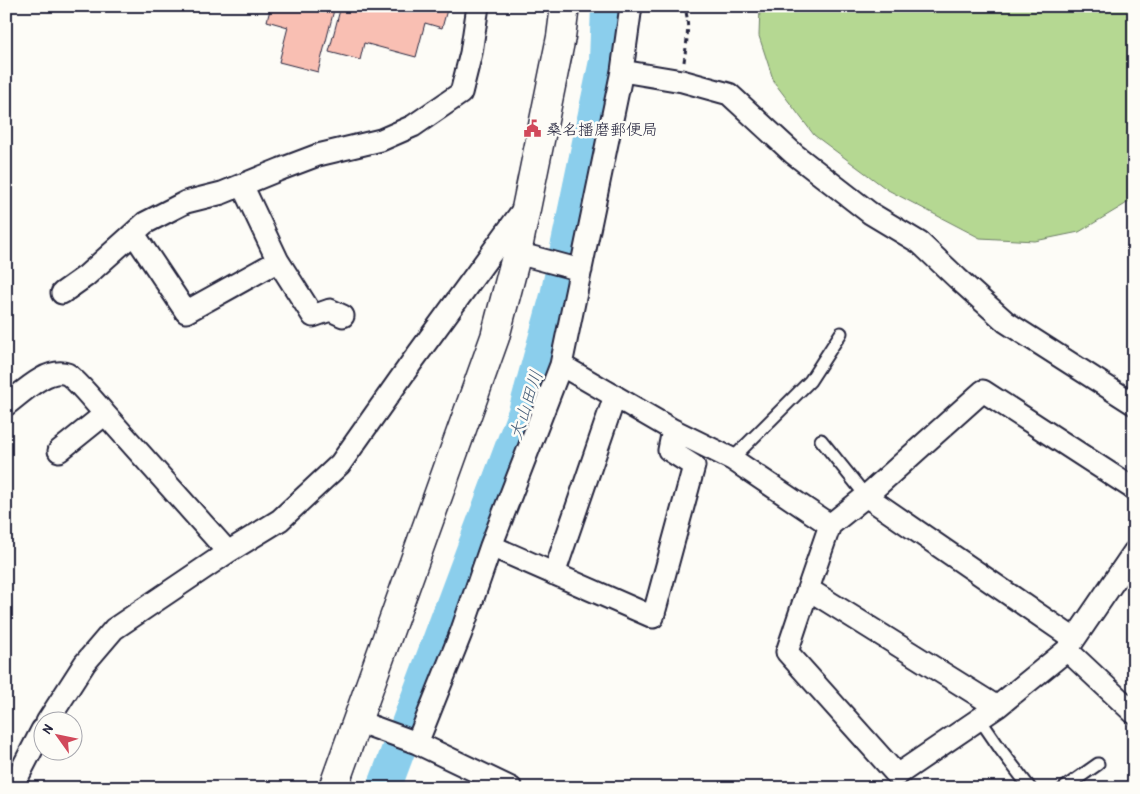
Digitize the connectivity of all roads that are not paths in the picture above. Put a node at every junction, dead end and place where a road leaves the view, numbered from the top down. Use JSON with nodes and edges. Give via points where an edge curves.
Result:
{"nodes":[{"id":1,"x":478,"y":6,"type":"edge"},
{"id":2,"x":565,"y":6,"type":"edge"},
{"id":3,"x":631,"y":6,"type":"edge"},
{"id":4,"x":622,"y":71,"type":"junction"},
{"id":5,"x":242,"y":185,"type":"junction"},
{"id":6,"x":526,"y":205,"type":"junction"},
{"id":7,"x":134,"y":234,"type":"junction"},
{"id":8,"x":523,"y":255,"type":"junction"},
{"id":9,"x":278,"y":261,"type":"junction"},
{"id":10,"x":577,"y":269,"type":"junction"},
{"id":11,"x":62,"y":293,"type":"dead end"},
{"id":12,"x":343,"y":316,"type":"dead end"},
{"id":13,"x":841,"y":333,"type":"dead end"},
{"id":14,"x":561,"y":365,"type":"junction"},
{"id":15,"x":614,"y":396,"type":"junction"},
{"id":16,"x":1134,"y":404,"type":"edge"},
{"id":17,"x":6,"y":405,"type":"edge"},
{"id":18,"x":105,"y":414,"type":"junction"},
{"id":19,"x":673,"y":430,"type":"junction"},
{"id":20,"x":821,"y":440,"type":"dead end"},
{"id":21,"x":59,"y":451,"type":"dead end"},
{"id":22,"x":732,"y":460,"type":"junction"},
{"id":23,"x":1134,"y":488,"type":"edge"},
{"id":24,"x":866,"y":496,"type":"junction"},
{"id":25,"x":830,"y":525,"type":"junction"},
{"id":26,"x":491,"y":546,"type":"junction"},
{"id":27,"x":228,"y":552,"type":"junction"},
{"id":28,"x":1134,"y":552,"type":"edge"},
{"id":29,"x":554,"y":574,"type":"junction"},
{"id":30,"x":808,"y":589,"type":"junction"},
{"id":31,"x":1071,"y":644,"type":"junction"},
{"id":32,"x":997,"y":707,"type":"junction"},
{"id":33,"x":53,"y":712,"type":"edge"},
{"id":34,"x":1134,"y":713,"type":"edge"},
{"id":35,"x":979,"y":718,"type":"junction"},
{"id":36,"x":362,"y":722,"type":"junction"},
{"id":37,"x":413,"y":742,"type":"junction"},
{"id":38,"x":32,"y":749,"type":"edge"},
{"id":39,"x":1098,"y":764,"type":"dead end"},
{"id":40,"x":12,"y":788,"type":"edge"},
{"id":41,"x":333,"y":788,"type":"edge"},
{"id":42,"x":511,"y":788,"type":"edge"},
{"id":43,"x":1030,"y":788,"type":"edge"},
{"id":44,"x":1064,"y":788,"type":"edge"}],
"edges":[{"from":1,"to":5,"type":"street","via":[[461,93],[413,126],[381,140],[318,155]]},
{"from":2,"to":6,"type":"street","via":[[562,37]]},
{"from":3,"to":4,"type":"street"},
{"from":4,"to":10,"type":"street"},
{"from":4,"to":16,"type":"street","via":[[682,81],[729,94],[794,154],[870,213],[920,243],[1006,322]]},
{"from":5,"to":7,"type":"street","via":[[186,202],[145,224]]},
{"from":5,"to":9,"type":"street"},
{"from":6,"to":8,"type":"street"},
{"from":6,"to":27,"type":"street","via":[[340,464],[280,520]]},
{"from":7,"to":9,"type":"street","via":[[186,312]]},
{"from":7,"to":11,"type":"street"},
{"from":8,"to":10,"type":"street"},
{"from":8,"to":36,"type":"street"},
{"from":9,"to":12,"type":"street","via":[[313,316],[330,310]]},
{"from":10,"to":14,"type":"street"},
{"from":13,"to":22,"type":"lane","via":[[810,381]]},
{"from":14,"to":15,"type":"street"},
{"from":14,"to":26,"type":"street"},
{"from":15,"to":19,"type":"street"},
{"from":15,"to":29,"type":"street"},
{"from":17,"to":18,"type":"street","via":[[43,377],[67,374]]},
{"from":18,"to":21,"type":"street"},
{"from":18,"to":27,"type":"street"},
{"from":19,"to":22,"type":"street"},
{"from":19,"to":29,"type":"street","via":[[669,450],[694,466],[654,617]]},
{"from":20,"to":24,"type":"lane"},
{"from":22,"to":25,"type":"street"},
{"from":23,"to":24,"type":"street","via":[[982,391]]},
{"from":24,"to":25,"type":"street"},
{"from":24,"to":31,"type":"street"},
{"from":25,"to":30,"type":"street"},
{"from":26,"to":29,"type":"street"},
{"from":26,"to":37,"type":"street","via":[[460,633]]},
{"from":27,"to":33,"type":"street","via":[[114,629],[85,663]]},
{"from":28,"to":31,"type":"street"},
{"from":30,"to":32,"type":"street"},
{"from":30,"to":35,"type":"street","via":[[787,652],[896,775]]},
{"from":31,"to":32,"type":"street"},
{"from":31,"to":34,"type":"street"},
{"from":32,"to":35,"type":"street"},
{"from":35,"to":43,"type":"lane"},
{"from":36,"to":37,"type":"street"},
{"from":36,"to":41,"type":"street"},
{"from":37,"to":42,"type":"street"},
{"from":38,"to":40,"type":"street"},
{"from":39,"to":44,"type":"lane"}]}
